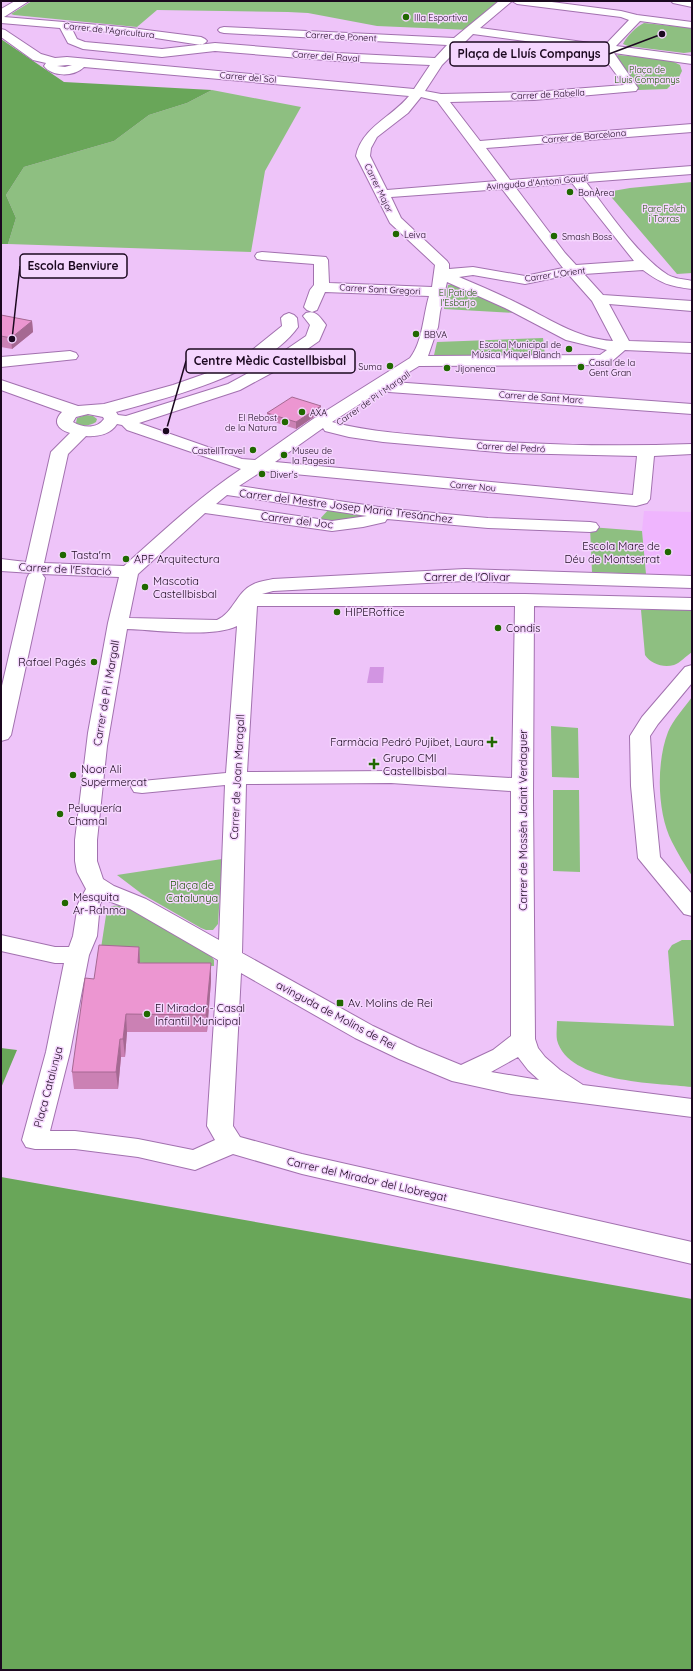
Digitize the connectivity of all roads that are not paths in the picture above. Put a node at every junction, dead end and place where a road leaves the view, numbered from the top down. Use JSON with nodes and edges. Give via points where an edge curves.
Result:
{"nodes":[{"id":1,"x":23,"y":1,"type":"edge"},
{"id":2,"x":506,"y":1,"type":"edge"},
{"id":3,"x":517,"y":1,"type":"edge"},
{"id":4,"x":677,"y":1,"type":"edge"},
{"id":5,"x":692,"y":4,"type":"edge"},
{"id":6,"x":1,"y":14,"type":"edge"},
{"id":7,"x":636,"y":19,"type":"junction"},
{"id":8,"x":1,"y":20,"type":"edge"},
{"id":9,"x":64,"y":25,"type":"junction"},
{"id":10,"x":692,"y":25,"type":"edge"},
{"id":11,"x":470,"y":30,"type":"junction"},
{"id":12,"x":1,"y":32,"type":"edge"},
{"id":13,"x":457,"y":42,"type":"junction"},
{"id":14,"x":216,"y":45,"type":"junction"},
{"id":15,"x":606,"y":49,"type":"junction"},
{"id":16,"x":692,"y":60,"type":"edge"},
{"id":17,"x":438,"y":62,"type":"junction"},
{"id":18,"x":59,"y":66,"type":"junction"},
{"id":19,"x":83,"y":78,"type":"dead end"},
{"id":20,"x":250,"y":78,"type":"junction"},
{"id":21,"x":418,"y":93,"type":"junction"},
{"id":22,"x":441,"y":98,"type":"junction"},
{"id":23,"x":692,"y":128,"type":"edge"},
{"id":24,"x":476,"y":145,"type":"junction"},
{"id":25,"x":692,"y":170,"type":"edge"},
{"id":26,"x":576,"y":179,"type":"junction"},
{"id":27,"x":506,"y":185,"type":"junction"},
{"id":28,"x":382,"y":194,"type":"junction"},
{"id":29,"x":262,"y":256,"type":"dead end"},
{"id":30,"x":645,"y":265,"type":"junction"},
{"id":31,"x":573,"y":270,"type":"junction"},
{"id":32,"x":441,"y":274,"type":"junction"},
{"id":33,"x":692,"y":285,"type":"edge"},
{"id":34,"x":322,"y":286,"type":"junction"},
{"id":35,"x":438,"y":292,"type":"junction"},
{"id":36,"x":599,"y":299,"type":"junction"},
{"id":37,"x":692,"y":306,"type":"edge"},
{"id":38,"x":300,"y":310,"type":"junction"},
{"id":39,"x":623,"y":344,"type":"junction"},
{"id":40,"x":692,"y":348,"type":"edge"},
{"id":41,"x":70,"y":356,"type":"dead end"},
{"id":42,"x":416,"y":361,"type":"junction"},
{"id":43,"x":1,"y":362,"type":"edge"},
{"id":44,"x":1,"y":385,"type":"edge"},
{"id":45,"x":389,"y":387,"type":"junction"},
{"id":46,"x":692,"y":409,"type":"edge"},
{"id":47,"x":77,"y":411,"type":"junction"},
{"id":48,"x":113,"y":417,"type":"junction"},
{"id":49,"x":331,"y":427,"type":"junction"},
{"id":50,"x":82,"y":431,"type":"junction"},
{"id":51,"x":692,"y":449,"type":"edge"},
{"id":52,"x":646,"y":451,"type":"junction"},
{"id":53,"x":263,"y":462,"type":"junction"},
{"id":54,"x":223,"y":489,"type":"junction"},
{"id":55,"x":202,"y":507,"type":"junction"},
{"id":56,"x":392,"y":514,"type":"junction"},
{"id":57,"x":590,"y":527,"type":"dead end"},
{"id":58,"x":1,"y":565,"type":"edge"},
{"id":59,"x":121,"y":572,"type":"junction"},
{"id":60,"x":35,"y":573,"type":"junction"},
{"id":61,"x":1,"y":576,"type":"edge"},
{"id":62,"x":692,"y":582,"type":"edge"},
{"id":63,"x":248,"y":600,"type":"junction"},
{"id":64,"x":525,"y":600,"type":"junction"},
{"id":65,"x":692,"y":604,"type":"edge"},
{"id":66,"x":118,"y":623,"type":"junction"},
{"id":67,"x":692,"y":671,"type":"edge"},
{"id":68,"x":1,"y":735,"type":"edge"},
{"id":69,"x":236,"y":778,"type":"junction"},
{"id":70,"x":522,"y":785,"type":"junction"},
{"id":71,"x":142,"y":787,"type":"dead end"},
{"id":72,"x":98,"y":888,"type":"junction"},
{"id":73,"x":692,"y":909,"type":"edge"},
{"id":74,"x":1,"y":943,"type":"edge"},
{"id":75,"x":77,"y":955,"type":"junction"},
{"id":76,"x":229,"y":955,"type":"junction"},
{"id":77,"x":523,"y":1040,"type":"junction"},
{"id":78,"x":461,"y":1075,"type":"junction"},
{"id":79,"x":578,"y":1094,"type":"junction"},
{"id":80,"x":692,"y":1108,"type":"edge"},
{"id":81,"x":231,"y":1144,"type":"junction"},
{"id":82,"x":692,"y":1252,"type":"edge"}],
"edges":[{"from":1,"to":6,"type":"street"},
{"from":2,"to":11,"type":"street","name":"Carrer Major"},
{"from":3,"to":7,"type":"street","via":[[621,14]]},
{"from":4,"to":5,"type":"street"},
{"from":7,"to":10,"type":"street"},
{"from":7,"to":15,"type":"street"},
{"from":8,"to":9,"type":"street","name":"Carrer de l'Agricultura"},
{"from":9,"to":14,"type":"street","name":"Carrer de l'Agricultura","via":[[123,30]]},
{"from":9,"to":14,"type":"street","via":[[72,41],[83,45],[162,53]]},
{"from":11,"to":13,"type":"street","name":"Carrer Major"},
{"from":11,"to":15,"type":"street"},
{"from":12,"to":18,"type":"street","via":[[37,57]]},
{"from":13,"to":14,"type":"street","name":"Carrer de Ponent","via":[[224,24]]},
{"from":13,"to":17,"type":"street","name":"Carrer Major"},
{"from":14,"to":17,"type":"street","name":"Carrer del Raval","via":[[337,57]]},
{"from":14,"to":20,"type":"street"},
{"from":15,"to":16,"type":"street"},
{"from":15,"to":22,"type":"street","name":"Carrer de Rabella","via":[[632,88],[534,96]]},
{"from":17,"to":21,"type":"street","name":"Carrer Major"},
{"from":18,"to":19,"type":"street"},
{"from":18,"to":20,"type":"street","name":"Carrer del Sol","via":[[75,69],[78,63]]},
{"from":20,"to":21,"type":"street","name":"Carrer del Sol"},
{"from":21,"to":22,"type":"street","name":"Carrer de Rabella"},
{"from":21,"to":28,"type":"street","name":"Carrer Major","via":[[404,110],[369,137],[365,144],[363,156]]},
{"from":22,"to":24,"type":"street"},
{"from":23,"to":24,"type":"street","name":"Carrer de Barcelona"},
{"from":24,"to":27,"type":"street"},
{"from":25,"to":26,"type":"street","name":"Avinguda d'Antoni Gaudí"},
{"from":26,"to":27,"type":"street","name":"Avinguda d'Antoni Gaudí"},
{"from":26,"to":30,"type":"street"},
{"from":27,"to":28,"type":"street","name":"Avinguda d'Antoni Gaudí"},
{"from":27,"to":31,"type":"street"},
{"from":28,"to":32,"type":"street","name":"Carrer Major","via":[[395,220],[442,264]]},
{"from":29,"to":34,"type":"street","via":[[321,260]]},
{"from":30,"to":31,"type":"street","name":"Carrer L'Orient"},
{"from":30,"to":33,"type":"street","via":[[672,282]]},
{"from":31,"to":32,"type":"street","name":"Carrer L'Orient","via":[[525,280],[474,270]]},
{"from":31,"to":36,"type":"street"},
{"from":32,"to":35,"type":"street","name":"Carrer Major"},
{"from":32,"to":39,"type":"street","via":[[571,337],[602,345]]},
{"from":34,"to":35,"type":"street","name":"Carrer Sant Gregori"},
{"from":34,"to":38,"type":"street"},
{"from":35,"to":42,"type":"street","name":"Carrer Major","via":[[426,341]]},
{"from":36,"to":37,"type":"street"},
{"from":36,"to":39,"type":"street"},
{"from":38,"to":48,"type":"street","via":[[290,327],[270,346],[215,376],[110,409]]},
{"from":38,"to":48,"type":"street","via":[[318,325],[312,338],[271,367],[229,389]]},
{"from":39,"to":40,"type":"street"},
{"from":39,"to":42,"type":"street","via":[[604,360]]},
{"from":41,"to":43,"type":"street"},
{"from":42,"to":45,"type":"street","name":"Carrer de Pi I Margall","via":[[421,364]]},
{"from":42,"to":53,"type":"street","name":"Carrer de Pi I Margall"},
{"from":44,"to":47,"type":"street"},
{"from":45,"to":46,"type":"street","name":"Carrer de Sant Marc"},
{"from":45,"to":49,"type":"street","name":"Carrer de Pi I Margall"},
{"from":47,"to":48,"type":"street"},
{"from":47,"to":50,"type":"street","via":[[64,421],[74,430]]},
{"from":48,"to":50,"type":"street","via":[[108,426]]},
{"from":48,"to":53,"type":"street","via":[[240,464]]},
{"from":49,"to":52,"type":"street","name":"Carrer del Pedró","via":[[383,437],[508,448]]},
{"from":49,"to":53,"type":"street","name":"Carrer de Pi I Margall","via":[[286,453]]},
{"from":50,"to":60,"type":"street","via":[[60,452]]},
{"from":51,"to":52,"type":"street","name":"Carrer del Pedró"},
{"from":52,"to":53,"type":"street","name":"Carrer Nou","via":[[641,499],[636,501]]},
{"from":53,"to":54,"type":"street","name":"Carrer de Pi I Margall"},
{"from":54,"to":55,"type":"street","name":"Carrer de Pi I Margall"},
{"from":54,"to":56,"type":"street","name":"Carrer del Mestre Josep Maria Tresánchez"},
{"from":55,"to":56,"type":"street","name":"Carrer del Joc","via":[[332,526],[363,522]]},
{"from":55,"to":59,"type":"street","name":"Carrer de Pi I Margall"},
{"from":56,"to":57,"type":"street","name":"Carrer del Mestre Josep Maria Tresánchez","via":[[488,523]]},
{"from":58,"to":60,"type":"street","name":"Carrer de l'Estació"},
{"from":59,"to":60,"type":"street","via":[[100,576]]},
{"from":59,"to":66,"type":"street","name":"Carrer de Pi i Margall"},
{"from":60,"to":61,"type":"street"},
{"from":60,"to":68,"type":"street"},
{"from":62,"to":63,"type":"street","name":"Carrer de l'Olivar","via":[[489,575],[439,576],[273,585],[259,588]]},
{"from":63,"to":64,"type":"street","name":"Carrer de l'Olivar"},
{"from":63,"to":66,"type":"street","name":"Carrer de l'Olivar","via":[[232,621],[218,626]]},
{"from":63,"to":69,"type":"street","name":"Carrer de Joan Maragall"},
{"from":64,"to":65,"type":"street","name":"Carrer de l'Olivar"},
{"from":64,"to":70,"type":"street","name":"Carrer de Mossèn Jacint Verdaguer"},
{"from":66,"to":72,"type":"street","name":"Carrer de Pi i Margall","via":[[97,742],[84,847],[88,875]]},
{"from":67,"to":73,"type":"street","via":[[649,721],[640,736],[649,858]]},
{"from":69,"to":70,"type":"street","via":[[391,777]]},
{"from":69,"to":71,"type":"street"},
{"from":69,"to":76,"type":"street","name":"Carrer de Joan Maragall"},
{"from":70,"to":77,"type":"street","name":"Carrer de Mossèn Jacint Verdaguer"},
{"from":72,"to":75,"type":"street","name":"Plaça Catalunya","via":[[89,904],[85,936]]},
{"from":72,"to":76,"type":"street","name":"avinguda de Molins de Rei","via":[[138,904]]},
{"from":74,"to":75,"type":"street","via":[[56,955]]},
{"from":75,"to":81,"type":"street","name":"Plaça Catalunya","via":[[58,1052],[35,1140],[75,1140],[138,1148],[195,1160]]},
{"from":76,"to":78,"type":"street","name":"avinguda de Molins de Rei","via":[[364,1032]]},
{"from":76,"to":81,"type":"street","via":[[220,1126]]},
{"from":77,"to":78,"type":"street","via":[[491,1062]]},
{"from":77,"to":79,"type":"street","name":"Carrer de Mossèn Jacint Verdaguer","via":[[525,1048],[537,1065]]},
{"from":78,"to":79,"type":"street","name":"avinguda de Molins de Rei","via":[[511,1086]]},
{"from":79,"to":80,"type":"street","name":"avinguda de Molins de Rei"},
{"from":81,"to":82,"type":"street","name":"Carrer del Mirador del Llobregat","via":[[302,1164]]}]}
